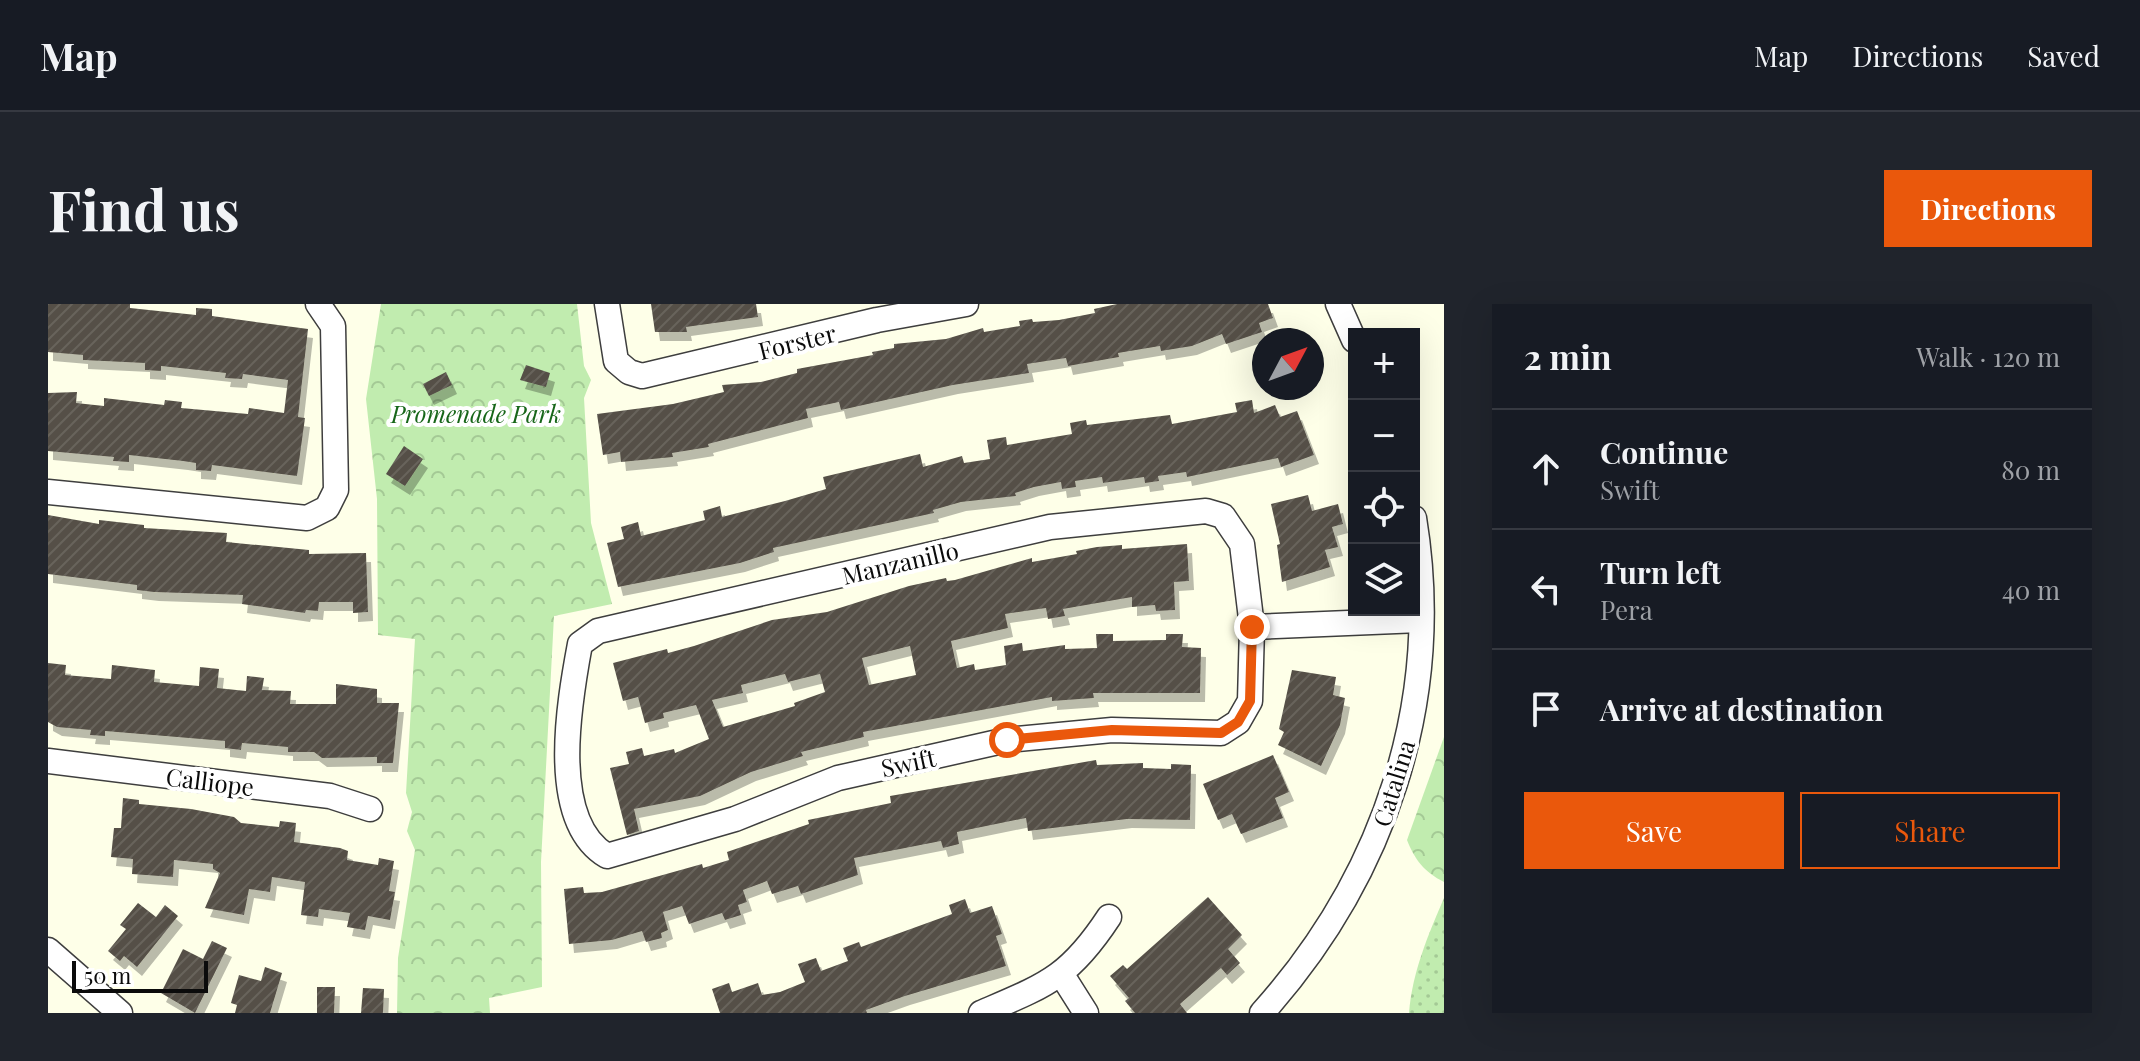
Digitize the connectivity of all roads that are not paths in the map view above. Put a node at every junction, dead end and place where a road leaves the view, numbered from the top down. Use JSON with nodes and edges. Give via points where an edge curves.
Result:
{"nodes":[{"id":1,"x":318,"y":304,"type":"edge"},
{"id":2,"x":607,"y":304,"type":"edge"},
{"id":3,"x":966,"y":304,"type":"edge"},
{"id":4,"x":1338,"y":304,"type":"edge"},
{"id":5,"x":1349,"y":328,"type":"edge"},
{"id":6,"x":48,"y":492,"type":"edge"},
{"id":7,"x":1416,"y":544,"type":"edge"},
{"id":8,"x":1420,"y":620,"type":"junction"},
{"id":9,"x":1252,"y":627,"type":"junction"},
{"id":10,"x":48,"y":761,"type":"edge"},
{"id":11,"x":370,"y":809,"type":"dead end"},
{"id":12,"x":607,"y":856,"type":"joint"},
{"id":13,"x":1109,"y":917,"type":"dead end"},
{"id":14,"x":48,"y":950,"type":"edge"},
{"id":15,"x":1062,"y":975,"type":"junction"},
{"id":16,"x":120,"y":1013,"type":"edge"},
{"id":17,"x":981,"y":1013,"type":"edge"},
{"id":18,"x":1086,"y":1013,"type":"edge"},
{"id":19,"x":1262,"y":1013,"type":"edge"}],
"edges":[{"from":1,"to":6,"type":"street","via":[[333,326],[336,490],[327,508],[307,518]]},
{"from":2,"to":3,"type":"street","name":"Forster","via":[[616,361],[642,376]]},
{"from":4,"to":5,"type":"street"},
{"from":7,"to":8,"type":"street","name":"Catalina"},
{"from":8,"to":9,"type":"street"},
{"from":8,"to":19,"type":"street","name":"Catalina","via":[[1415,706],[1382,822],[1333,923]]},
{"from":9,"to":12,"type":"street","name":"Swift","via":[[1250,701],[1238,722],[1221,733],[1112,730],[1007,740],[838,778],[735,819]]},
{"from":9,"to":12,"type":"street","name":"Manzanillo","via":[[1242,544],[1223,516],[1206,511],[1050,527],[598,631],[580,644],[568,761],[572,807],[582,835]]},
{"from":10,"to":11,"type":"street","name":"Calliope","via":[[330,796]]},
{"from":13,"to":15,"type":"street"},
{"from":14,"to":16,"type":"street"},
{"from":15,"to":17,"type":"street"},
{"from":15,"to":18,"type":"street"}]}
